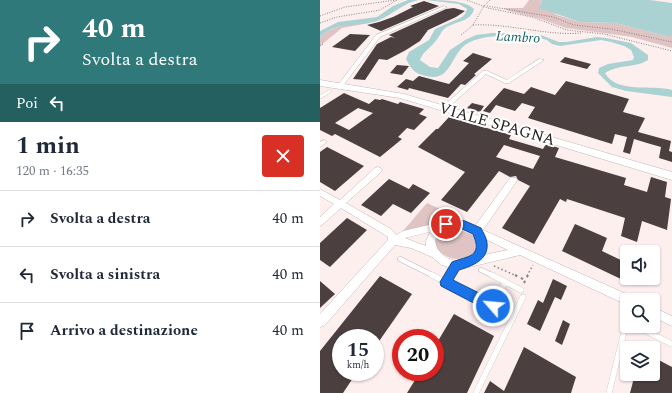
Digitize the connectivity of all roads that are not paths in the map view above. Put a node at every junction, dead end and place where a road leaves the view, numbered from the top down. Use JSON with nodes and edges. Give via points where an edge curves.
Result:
{"nodes":[{"id":1,"x":445,"y":7,"type":"dead end"},
{"id":2,"x":541,"y":60,"type":"dead end"},
{"id":3,"x":323,"y":86,"type":"edge"},
{"id":4,"x":340,"y":86,"type":"junction"},
{"id":5,"x":320,"y":97,"type":"edge"},
{"id":6,"x":443,"y":109,"type":"junction"},
{"id":7,"x":378,"y":170,"type":"dead end"},
{"id":8,"x":672,"y":176,"type":"edge"},
{"id":9,"x":513,"y":180,"type":"dead end"},
{"id":10,"x":320,"y":192,"type":"edge"},
{"id":11,"x":341,"y":204,"type":"junction"},
{"id":12,"x":320,"y":222,"type":"edge"},
{"id":13,"x":446,"y":224,"type":"junction"},
{"id":14,"x":477,"y":231,"type":"junction"},
{"id":15,"x":393,"y":241,"type":"junction"},
{"id":16,"x":521,"y":251,"type":"junction"},
{"id":17,"x":434,"y":254,"type":"junction"},
{"id":18,"x":400,"y":259,"type":"dead end"},
{"id":19,"x":470,"y":262,"type":"junction"},
{"id":20,"x":456,"y":265,"type":"junction"},
{"id":21,"x":481,"y":270,"type":"dead end"},
{"id":22,"x":445,"y":282,"type":"junction"},
{"id":23,"x":505,"y":282,"type":"junction"},
{"id":24,"x":521,"y":290,"type":"dead end"},
{"id":25,"x":523,"y":297,"type":"dead end"},
{"id":26,"x":620,"y":297,"type":"edge"},
{"id":27,"x":493,"y":306,"type":"junction"},
{"id":28,"x":508,"y":315,"type":"dead end"},
{"id":29,"x":660,"y":315,"type":"edge"},
{"id":30,"x":672,"y":321,"type":"edge"},
{"id":31,"x":320,"y":322,"type":"edge"},
{"id":32,"x":624,"y":333,"type":"edge"},
{"id":33,"x":650,"y":333,"type":"edge"},
{"id":34,"x":672,"y":344,"type":"edge"},
{"id":35,"x":476,"y":393,"type":"edge"},
{"id":36,"x":609,"y":393,"type":"edge"}],
"edges":[{"from":1,"to":4,"type":"street","via":[[378,36]]},
{"from":2,"to":6,"type":"street","via":[[507,82],[485,72]]},
{"from":3,"to":4,"type":"street","name":"VIALE SPAGNA"},
{"from":3,"to":5,"type":"lane"},
{"from":4,"to":6,"type":"street","name":"VIALE SPAGNA","via":[[384,92]]},
{"from":6,"to":8,"type":"street","name":"VIALE SPAGNA"},
{"from":7,"to":11,"type":"street"},
{"from":9,"to":14,"type":"street"},
{"from":10,"to":11,"type":"street"},
{"from":11,"to":12,"type":"street"},
{"from":11,"to":15,"type":"street","via":[[388,232]]},
{"from":13,"to":14,"type":"street","via":[[462,224]]},
{"from":13,"to":15,"type":"street","via":[[403,235]]},
{"from":13,"to":17,"type":"street","via":[[432,234],[430,244]]},
{"from":14,"to":16,"type":"street"},
{"from":14,"to":19,"type":"street","via":[[482,248],[480,254]]},
{"from":15,"to":17,"type":"street","via":[[401,240]]},
{"from":15,"to":31,"type":"street"},
{"from":16,"to":19,"type":"street"},
{"from":16,"to":26,"type":"street"},
{"from":17,"to":20,"type":"street"},
{"from":18,"to":22,"type":"lane"},
{"from":19,"to":20,"type":"street"},
{"from":20,"to":22,"type":"lane"},
{"from":21,"to":23,"type":"lane"},
{"from":22,"to":27,"type":"lane"},
{"from":23,"to":24,"type":"lane"},
{"from":23,"to":27,"type":"lane"},
{"from":25,"to":35,"type":"lane"},
{"from":27,"to":28,"type":"lane"},
{"from":29,"to":30,"type":"street"},
{"from":32,"to":36,"type":"lane"},
{"from":33,"to":34,"type":"lane"}]}
